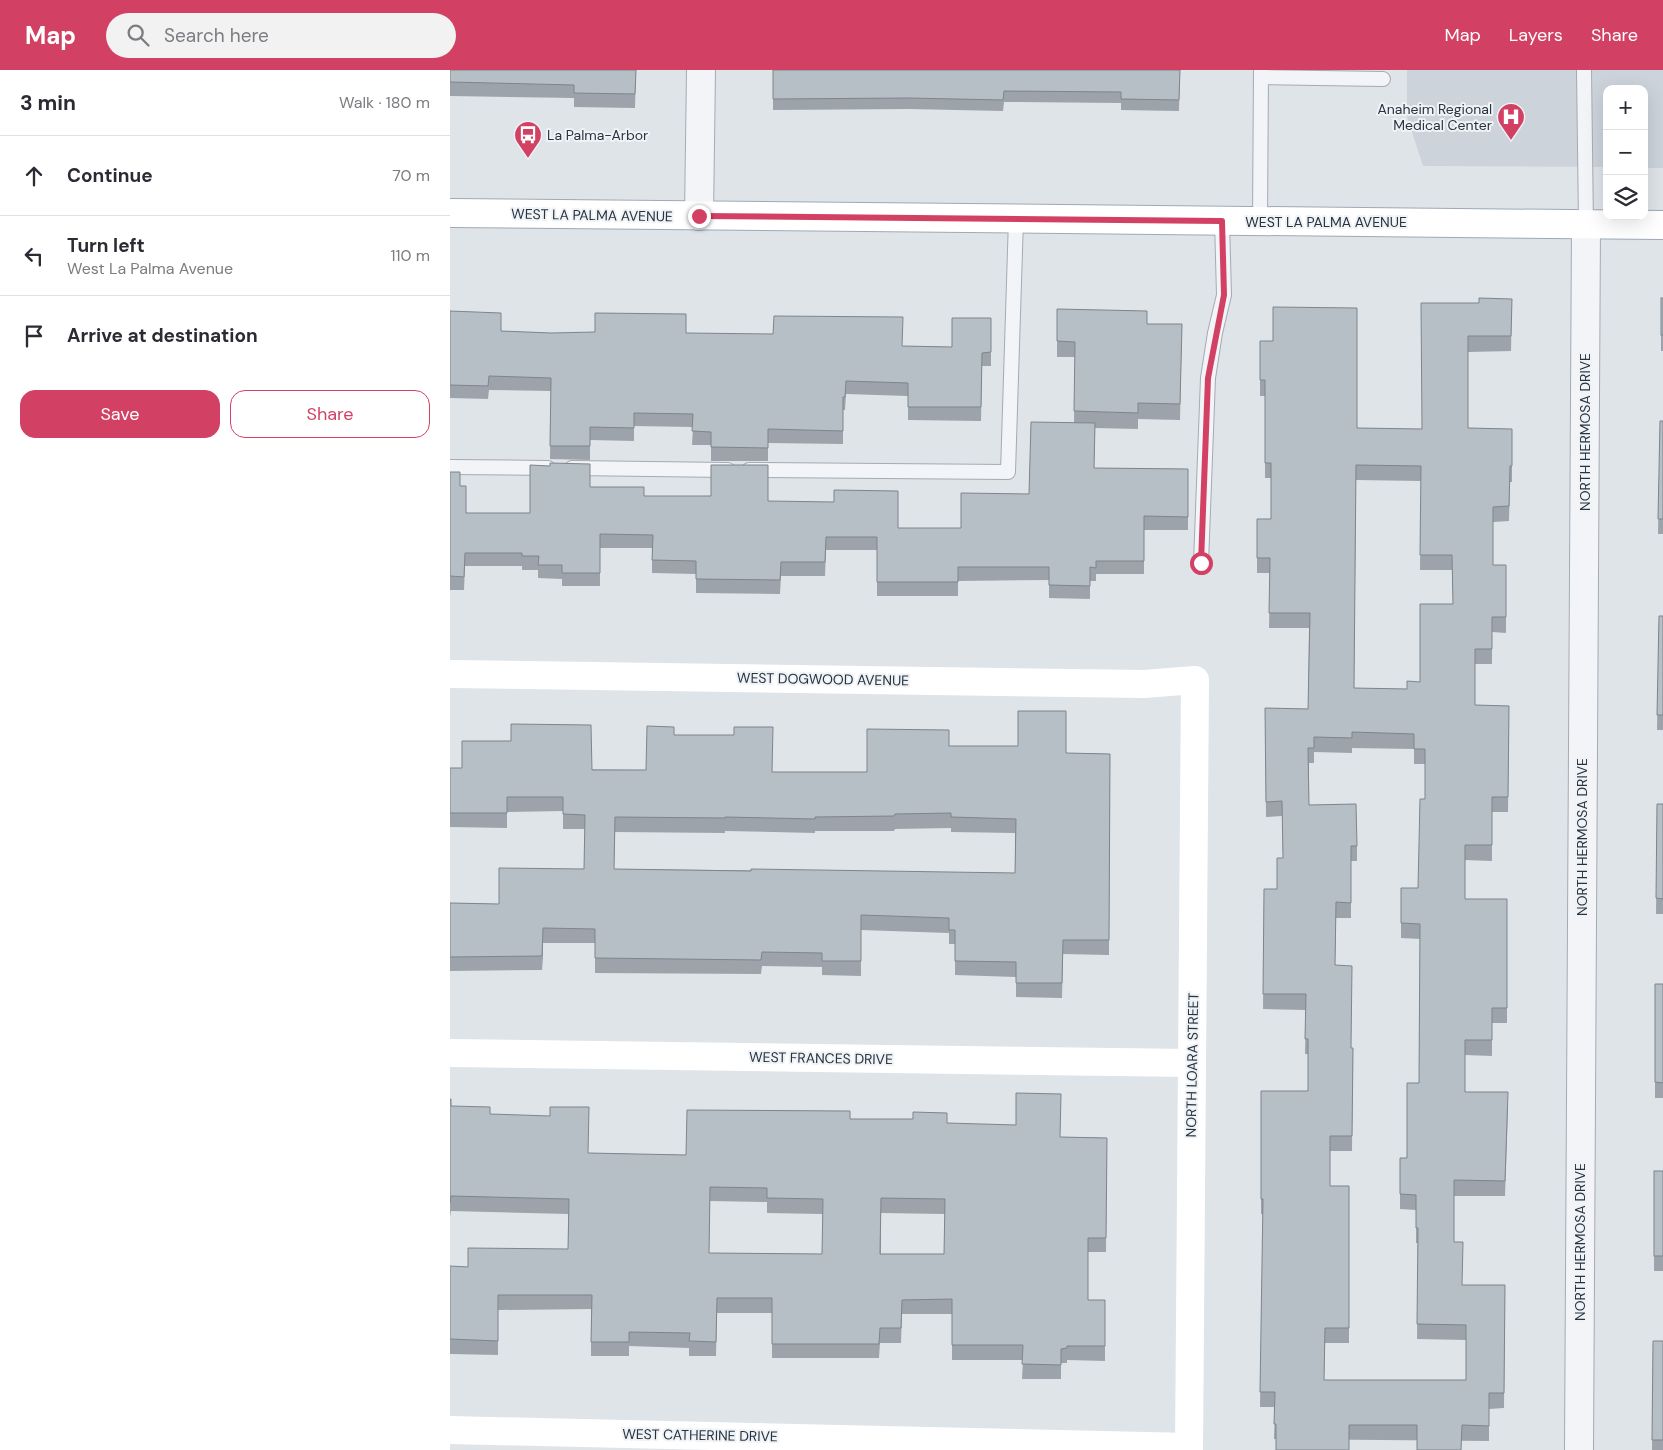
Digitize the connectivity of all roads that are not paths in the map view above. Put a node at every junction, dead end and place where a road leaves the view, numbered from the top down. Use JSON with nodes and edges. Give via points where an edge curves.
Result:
{"nodes":[{"id":1,"x":701,"y":70,"type":"edge"},
{"id":2,"x":1584,"y":70,"type":"edge"},
{"id":3,"x":1261,"y":74,"type":"edge"},
{"id":4,"x":1383,"y":79,"type":"dead end"},
{"id":5,"x":450,"y":214,"type":"edge"},
{"id":6,"x":699,"y":216,"type":"junction"},
{"id":7,"x":1016,"y":219,"type":"junction"},
{"id":8,"x":1222,"y":221,"type":"junction"},
{"id":9,"x":1260,"y":221,"type":"junction"},
{"id":10,"x":1586,"y":224,"type":"junction"},
{"id":11,"x":1663,"y":225,"type":"edge"},
{"id":12,"x":450,"y":467,"type":"edge"},
{"id":13,"x":1201,"y":563,"type":"dead end"},
{"id":14,"x":450,"y":674,"type":"edge"},
{"id":15,"x":1195,"y":680,"type":"joint"},
{"id":16,"x":450,"y":1052,"type":"edge"},
{"id":17,"x":1192,"y":1063,"type":"junction"},
{"id":18,"x":450,"y":1430,"type":"edge"},
{"id":19,"x":1189,"y":1448,"type":"edge"},
{"id":20,"x":1579,"y":1450,"type":"edge"}],
"edges":[{"from":1,"to":6,"type":"street"},
{"from":2,"to":10,"type":"lane"},
{"from":3,"to":4,"type":"lane"},
{"from":3,"to":9,"type":"lane"},
{"from":5,"to":6,"type":"street","name":"WEST LA PALMA AVENUE"},
{"from":6,"to":7,"type":"street","name":"WEST LA PALMA AVENUE"},
{"from":7,"to":8,"type":"street","name":"WEST LA PALMA AVENUE"},
{"from":7,"to":12,"type":"lane","via":[[1008,472]]},
{"from":8,"to":9,"type":"street","name":"WEST LA PALMA AVENUE"},
{"from":8,"to":13,"type":"lane","via":[[1224,295],[1208,378]]},
{"from":9,"to":10,"type":"street","name":"WEST LA PALMA AVENUE"},
{"from":10,"to":11,"type":"street","name":"WEST LA PALMA AVENUE"},
{"from":10,"to":20,"type":"street","name":"NORTH HERMOSA DRIVE"},
{"from":14,"to":15,"type":"street","name":"WEST DOGWOOD AVENUE","via":[[1144,684]]},
{"from":15,"to":17,"type":"street","name":"NORTH LOARA STREET"},
{"from":16,"to":17,"type":"street","name":"WEST FRANCES DRIVE"},
{"from":17,"to":19,"type":"street","name":"NORTH LOARA STREET"},
{"from":18,"to":19,"type":"street","name":"WEST CATHERINE DRIVE"}]}
